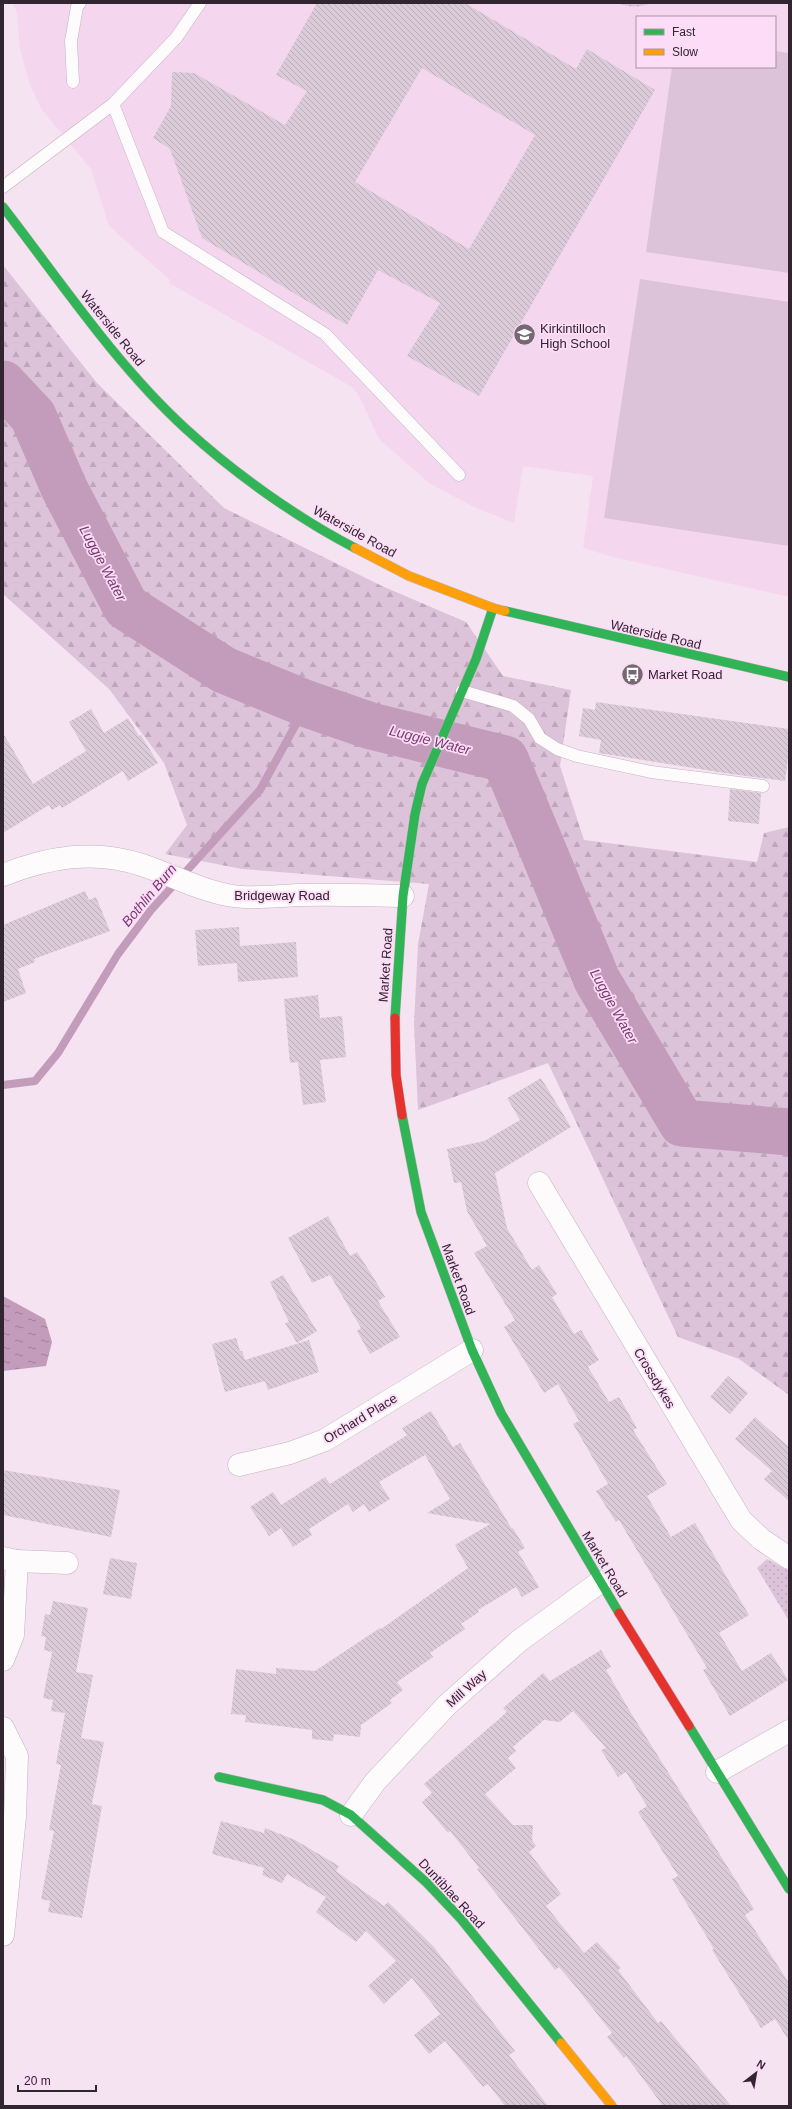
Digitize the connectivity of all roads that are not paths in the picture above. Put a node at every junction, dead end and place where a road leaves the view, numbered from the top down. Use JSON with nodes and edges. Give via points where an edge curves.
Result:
{"nodes":[{"id":1,"x":80,"y":3,"type":"edge"},
{"id":2,"x":200,"y":3,"type":"edge"},
{"id":3,"x":74,"y":82,"type":"dead end"},
{"id":4,"x":113,"y":104,"type":"junction"},
{"id":5,"x":3,"y":187,"type":"edge"},
{"id":6,"x":3,"y":207,"type":"edge"},
{"id":7,"x":459,"y":475,"type":"dead end"},
{"id":8,"x":493,"y":608,"type":"junction"},
{"id":9,"x":789,"y":677,"type":"edge"},
{"id":10,"x":462,"y":691,"type":"junction"},
{"id":11,"x":763,"y":786,"type":"dead end"},
{"id":12,"x":3,"y":875,"type":"edge"},
{"id":13,"x":403,"y":896,"type":"junction"},
{"id":14,"x":539,"y":1183,"type":"dead end"},
{"id":15,"x":472,"y":1350,"type":"junction"},
{"id":16,"x":239,"y":1465,"type":"dead end"},
{"id":17,"x":789,"y":1558,"type":"edge"},
{"id":18,"x":10,"y":1559,"type":"edge"},
{"id":19,"x":67,"y":1563,"type":"dead end"},
{"id":20,"x":600,"y":1582,"type":"junction"},
{"id":21,"x":3,"y":1660,"type":"edge"},
{"id":22,"x":3,"y":1728,"type":"edge"},
{"id":23,"x":789,"y":1731,"type":"edge"},
{"id":24,"x":717,"y":1772,"type":"junction"},
{"id":25,"x":219,"y":1777,"type":"dead end"},
{"id":26,"x":351,"y":1815,"type":"junction"},
{"id":27,"x":789,"y":1889,"type":"edge"},
{"id":28,"x":3,"y":1935,"type":"edge"},
{"id":29,"x":612,"y":2106,"type":"edge"}],
"edges":[{"from":1,"to":3,"type":"lane","via":[[71,40]]},
{"from":2,"to":4,"type":"lane","via":[[176,38]]},
{"from":4,"to":5,"type":"lane"},
{"from":4,"to":7,"type":"lane","via":[[164,232],[325,334]]},
{"from":6,"to":8,"type":"street","name":"Waterside Road","via":[[108,344],[186,429],[246,478],[328,534],[409,576]]},
{"from":8,"to":9,"type":"street","name":"Waterside Road"},
{"from":8,"to":10,"type":"street","name":"Market Road"},
{"from":10,"to":11,"type":"lane","via":[[513,706],[528,719],[540,738],[557,749],[577,756],[651,772]]},
{"from":10,"to":13,"type":"street","name":"Market Road","via":[[422,784]]},
{"from":12,"to":13,"type":"street","name":"Bridgeway Road","via":[[38,862],[76,857],[110,857],[141,865],[212,892],[235,897]]},
{"from":13,"to":15,"type":"street","name":"Market Road","via":[[394,1010],[396,1075],[406,1141],[422,1212]]},
{"from":14,"to":17,"type":"street","name":"Crossdykes","via":[[741,1520],[761,1539]]},
{"from":15,"to":16,"type":"street","name":"Orchard Place","via":[[325,1440],[290,1453]]},
{"from":15,"to":20,"type":"street","name":"Market Road","via":[[501,1413]]},
{"from":18,"to":19,"type":"street"},
{"from":18,"to":21,"type":"street","via":[[13,1634]]},
{"from":20,"to":24,"type":"street","name":"Market Road"},
{"from":20,"to":26,"type":"street","name":"Mill Way","via":[[519,1641],[447,1705],[375,1782]]},
{"from":22,"to":28,"type":"street","via":[[17,1756],[15,1817]]},
{"from":23,"to":24,"type":"street"},
{"from":24,"to":27,"type":"street","name":"Market Road"},
{"from":25,"to":26,"type":"street","name":"Duntiblae Road","via":[[323,1800]]},
{"from":26,"to":29,"type":"street","name":"Duntiblae Road","via":[[428,1883],[461,1919]]}]}
